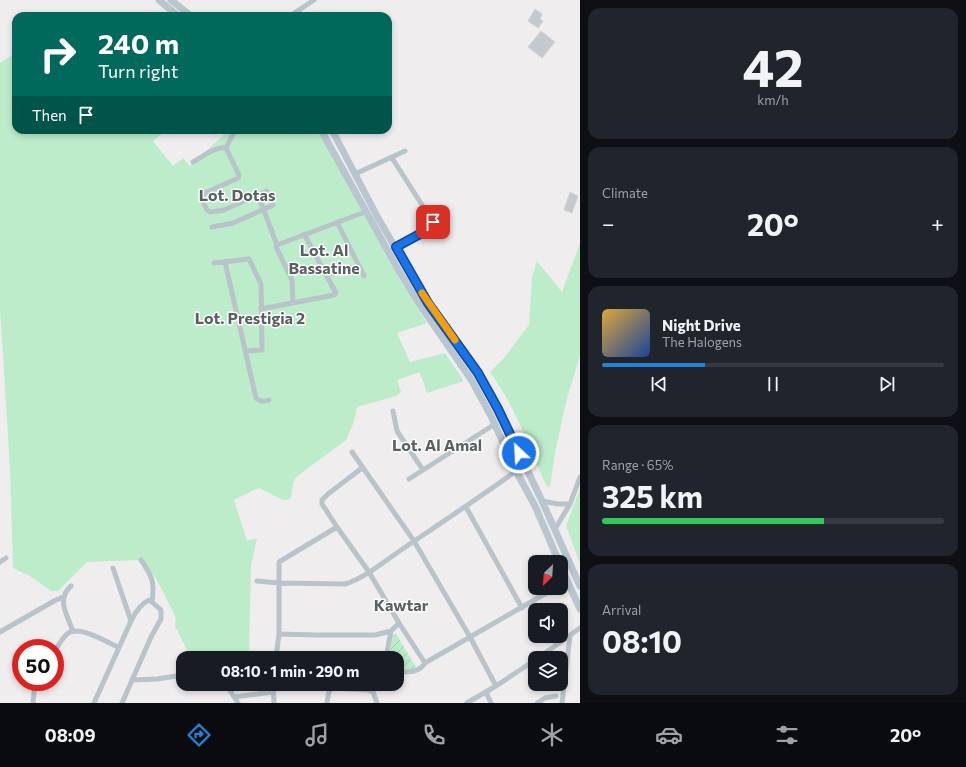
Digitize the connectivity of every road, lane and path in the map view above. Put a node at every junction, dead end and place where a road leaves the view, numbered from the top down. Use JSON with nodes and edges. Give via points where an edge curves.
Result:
{"nodes":[{"id":1,"x":159,"y":0,"type":"edge"},
{"id":2,"x":171,"y":0,"type":"edge"},
{"id":3,"x":314,"y":0,"type":"edge"},
{"id":4,"x":173,"y":12,"type":"edge"},
{"id":5,"x":186,"y":12,"type":"edge"},
{"id":6,"x":296,"y":12,"type":"edge"},
{"id":7,"x":233,"y":134,"type":"edge"},
{"id":8,"x":324,"y":134,"type":"edge"},
{"id":9,"x":334,"y":134,"type":"edge"},
{"id":10,"x":226,"y":148,"type":"junction"},
{"id":11,"x":404,"y":151,"type":"dead end"},
{"id":12,"x":392,"y":158,"type":"junction"},
{"id":13,"x":193,"y":162,"type":"dead end"},
{"id":14,"x":355,"y":174,"type":"junction"},
{"id":15,"x":267,"y":191,"type":"dead end"},
{"id":16,"x":258,"y":195,"type":"junction"},
{"id":17,"x":273,"y":205,"type":"dead end"},
{"id":18,"x":264,"y":209,"type":"junction"},
{"id":19,"x":365,"y":212,"type":"junction"},
{"id":20,"x":337,"y":222,"type":"junction"},
{"id":21,"x":212,"y":227,"type":"dead end"},
{"id":22,"x":304,"y":234,"type":"junction"},
{"id":23,"x":277,"y":244,"type":"junction"},
{"id":24,"x":396,"y":247,"type":"junction"},
{"id":25,"x":225,"y":262,"type":"junction"},
{"id":26,"x":214,"y":263,"type":"dead end"},
{"id":27,"x":359,"y":266,"type":"junction"},
{"id":28,"x":326,"y":275,"type":"junction"},
{"id":29,"x":364,"y":276,"type":"dead end"},
{"id":30,"x":423,"y":295,"type":"junction"},
{"id":31,"x":416,"y":299,"type":"junction"},
{"id":32,"x":293,"y":303,"type":"junction"},
{"id":33,"x":261,"y":309,"type":"junction"},
{"id":34,"x":431,"y":313,"type":"junction"},
{"id":35,"x":246,"y":351,"type":"junction"},
{"id":36,"x":269,"y":400,"type":"dead end"},
{"id":37,"x":393,"y":412,"type":"dead end"},
{"id":38,"x":495,"y":424,"type":"junction"},
{"id":39,"x":352,"y":452,"type":"dead end"},
{"id":40,"x":362,"y":468,"type":"junction"},
{"id":41,"x":423,"y":470,"type":"junction"},
{"id":42,"x":516,"y":471,"type":"junction"},
{"id":43,"x":580,"y":477,"type":"edge"},
{"id":44,"x":409,"y":479,"type":"dead end"},
{"id":45,"x":542,"y":501,"type":"junction"},
{"id":46,"x":570,"y":504,"type":"junction"},
{"id":47,"x":466,"y":507,"type":"junction"},
{"id":48,"x":337,"y":527,"type":"junction"},
{"id":49,"x":555,"y":529,"type":"junction"},
{"id":50,"x":414,"y":541,"type":"junction"},
{"id":51,"x":556,"y":555,"type":"edge"},
{"id":52,"x":6,"y":558,"type":"dead end"},
{"id":53,"x":141,"y":560,"type":"dead end"},
{"id":54,"x":0,"y":562,"type":"edge"},
{"id":55,"x":112,"y":568,"type":"dead end"},
{"id":56,"x":369,"y":572,"type":"junction"},
{"id":57,"x":256,"y":581,"type":"dead end"},
{"id":58,"x":279,"y":583,"type":"junction"},
{"id":59,"x":71,"y":586,"type":"dead end"},
{"id":60,"x":580,"y":586,"type":"edge"},
{"id":61,"x":568,"y":590,"type":"edge"},
{"id":62,"x":543,"y":595,"type":"edge"},
{"id":63,"x":63,"y":597,"type":"junction"},
{"id":64,"x":152,"y":602,"type":"junction"},
{"id":65,"x":522,"y":608,"type":"junction"},
{"id":66,"x":580,"y":609,"type":"edge"},
{"id":67,"x":131,"y":620,"type":"junction"},
{"id":68,"x":399,"y":623,"type":"junction"},
{"id":69,"x":580,"y":629,"type":"edge"},
{"id":70,"x":73,"y":631,"type":"junction"},
{"id":71,"x":391,"y":631,"type":"junction"},
{"id":72,"x":0,"y":632,"type":"edge"},
{"id":73,"x":279,"y":634,"type":"junction"},
{"id":74,"x":570,"y":636,"type":"junction"},
{"id":75,"x":470,"y":637,"type":"junction"},
{"id":76,"x":63,"y":639,"type":"edge"},
{"id":77,"x":118,"y":647,"type":"junction"},
{"id":78,"x":277,"y":651,"type":"edge"},
{"id":79,"x":387,"y":651,"type":"edge"},
{"id":80,"x":548,"y":651,"type":"edge"},
{"id":81,"x":425,"y":663,"type":"junction"},
{"id":82,"x":528,"y":665,"type":"edge"},
{"id":83,"x":404,"y":672,"type":"edge"},
{"id":84,"x":176,"y":676,"type":"edge"},
{"id":85,"x":132,"y":680,"type":"junction"},
{"id":86,"x":496,"y":686,"type":"junction"},
{"id":87,"x":34,"y":691,"type":"edge"},
{"id":88,"x":230,"y":691,"type":"edge"},
{"id":89,"x":273,"y":692,"type":"joint"},
{"id":90,"x":373,"y":692,"type":"joint"},
{"id":91,"x":486,"y":692,"type":"junction"},
{"id":92,"x":556,"y":696,"type":"dead end"},
{"id":93,"x":234,"y":697,"type":"junction"},
{"id":94,"x":33,"y":703,"type":"edge"},
{"id":95,"x":94,"y":703,"type":"edge"},
{"id":96,"x":122,"y":703,"type":"edge"},
{"id":97,"x":238,"y":703,"type":"edge"},
{"id":98,"x":274,"y":703,"type":"edge"},
{"id":99,"x":327,"y":703,"type":"edge"},
{"id":100,"x":377,"y":703,"type":"edge"},
{"id":101,"x":467,"y":703,"type":"edge"},
{"id":102,"x":491,"y":703,"type":"edge"},
{"id":103,"x":537,"y":703,"type":"edge"},
{"id":104,"x":562,"y":703,"type":"edge"}],
"edges":[{"from":1,"to":4,"type":"main road"},
{"from":2,"to":5,"type":"main road"},
{"from":3,"to":6,"type":"street"},
{"from":7,"to":10,"type":"street"},
{"from":8,"to":19,"type":"main road"},
{"from":9,"to":14,"type":"main road"},
{"from":10,"to":13,"type":"street","via":[[222,147]]},
{"from":10,"to":16,"type":"street","via":[[239,175],[238,178],[202,195],[207,210],[224,210]]},
{"from":11,"to":12,"type":"street"},
{"from":12,"to":14,"type":"street"},
{"from":12,"to":24,"type":"street","via":[[433,222],[431,228]]},
{"from":14,"to":24,"type":"main road"},
{"from":15,"to":16,"type":"street"},
{"from":16,"to":18,"type":"street"},
{"from":17,"to":18,"type":"street"},
{"from":18,"to":21,"type":"street","via":[[233,223]]},
{"from":18,"to":23,"type":"street"},
{"from":19,"to":20,"type":"street"},
{"from":19,"to":31,"type":"main road"},
{"from":20,"to":22,"type":"street"},
{"from":20,"to":27,"type":"street"},
{"from":22,"to":23,"type":"street"},
{"from":22,"to":28,"type":"street"},
{"from":23,"to":32,"type":"street","via":[[276,247],[292,280]]},
{"from":24,"to":30,"type":"main road"},
{"from":25,"to":26,"type":"street"},
{"from":25,"to":33,"type":"street","via":[[249,259],[261,284]]},
{"from":25,"to":35,"type":"street"},
{"from":27,"to":28,"type":"street"},
{"from":27,"to":29,"type":"street"},
{"from":28,"to":32,"type":"street","via":[[336,293],[334,295]]},
{"from":30,"to":31,"type":"main road"},
{"from":30,"to":34,"type":"main road"},
{"from":31,"to":34,"type":"main road"},
{"from":32,"to":33,"type":"street"},
{"from":33,"to":35,"type":"street","via":[[262,350]]},
{"from":34,"to":38,"type":"main road"},
{"from":34,"to":45,"type":"main road","via":[[478,373]]},
{"from":35,"to":36,"type":"street","via":[[256,398],[263,402]]},
{"from":37,"to":41,"type":"street","via":[[397,431]]},
{"from":38,"to":41,"type":"street"},
{"from":38,"to":42,"type":"main road"},
{"from":39,"to":40,"type":"street"},
{"from":40,"to":48,"type":"street","via":[[322,500]]},
{"from":40,"to":50,"type":"street"},
{"from":41,"to":44,"type":"street"},
{"from":42,"to":47,"type":"street"},
{"from":42,"to":51,"type":"main road","via":[[535,506]]},
{"from":43,"to":46,"type":"street"},
{"from":45,"to":46,"type":"street"},
{"from":45,"to":49,"type":"main road"},
{"from":46,"to":49,"type":"street"},
{"from":47,"to":50,"type":"street"},
{"from":47,"to":65,"type":"street"},
{"from":48,"to":56,"type":"street"},
{"from":48,"to":58,"type":"street","via":[[279,562]]},
{"from":49,"to":60,"type":"main road"},
{"from":50,"to":56,"type":"street"},
{"from":50,"to":75,"type":"street"},
{"from":52,"to":54,"type":"street"},
{"from":53,"to":64,"type":"street","via":[[150,572],[154,588]]},
{"from":55,"to":67,"type":"street"},
{"from":56,"to":58,"type":"street","via":[[344,584]]},
{"from":56,"to":68,"type":"street"},
{"from":57,"to":58,"type":"street"},
{"from":58,"to":73,"type":"street"},
{"from":59,"to":63,"type":"street"},
{"from":61,"to":66,"type":"main road"},
{"from":62,"to":65,"type":"street"},
{"from":63,"to":70,"type":"street"},
{"from":63,"to":72,"type":"street"},
{"from":64,"to":67,"type":"street","via":[[145,602]]},
{"from":64,"to":85,"type":"street","via":[[161,610],[162,619]]},
{"from":65,"to":75,"type":"street"},
{"from":67,"to":77,"type":"street"},
{"from":68,"to":71,"type":"street"},
{"from":68,"to":81,"type":"street"},
{"from":69,"to":74,"type":"street"},
{"from":70,"to":76,"type":"street","via":[[66,634]]},
{"from":70,"to":77,"type":"street","via":[[81,631]]},
{"from":71,"to":73,"type":"street","via":[[375,635]]},
{"from":71,"to":79,"type":"street"},
{"from":73,"to":78,"type":"street"},
{"from":74,"to":80,"type":"street"},
{"from":74,"to":104,"type":"street"},
{"from":75,"to":81,"type":"street"},
{"from":75,"to":86,"type":"street"},
{"from":77,"to":95,"type":"street"},
{"from":81,"to":83,"type":"street","via":[[419,670]]},
{"from":82,"to":86,"type":"street"},
{"from":84,"to":85,"type":"street"},
{"from":85,"to":96,"type":"street"},
{"from":86,"to":91,"type":"street"},
{"from":87,"to":94,"type":"street"},
{"from":88,"to":93,"type":"street"},
{"from":89,"to":93,"type":"street"},
{"from":89,"to":98,"type":"street"},
{"from":90,"to":99,"type":"street","via":[[334,688],[329,691]]},
{"from":90,"to":100,"type":"street"},
{"from":91,"to":101,"type":"street"},
{"from":91,"to":102,"type":"street"},
{"from":92,"to":103,"type":"street"},
{"from":93,"to":97,"type":"street"}]}
